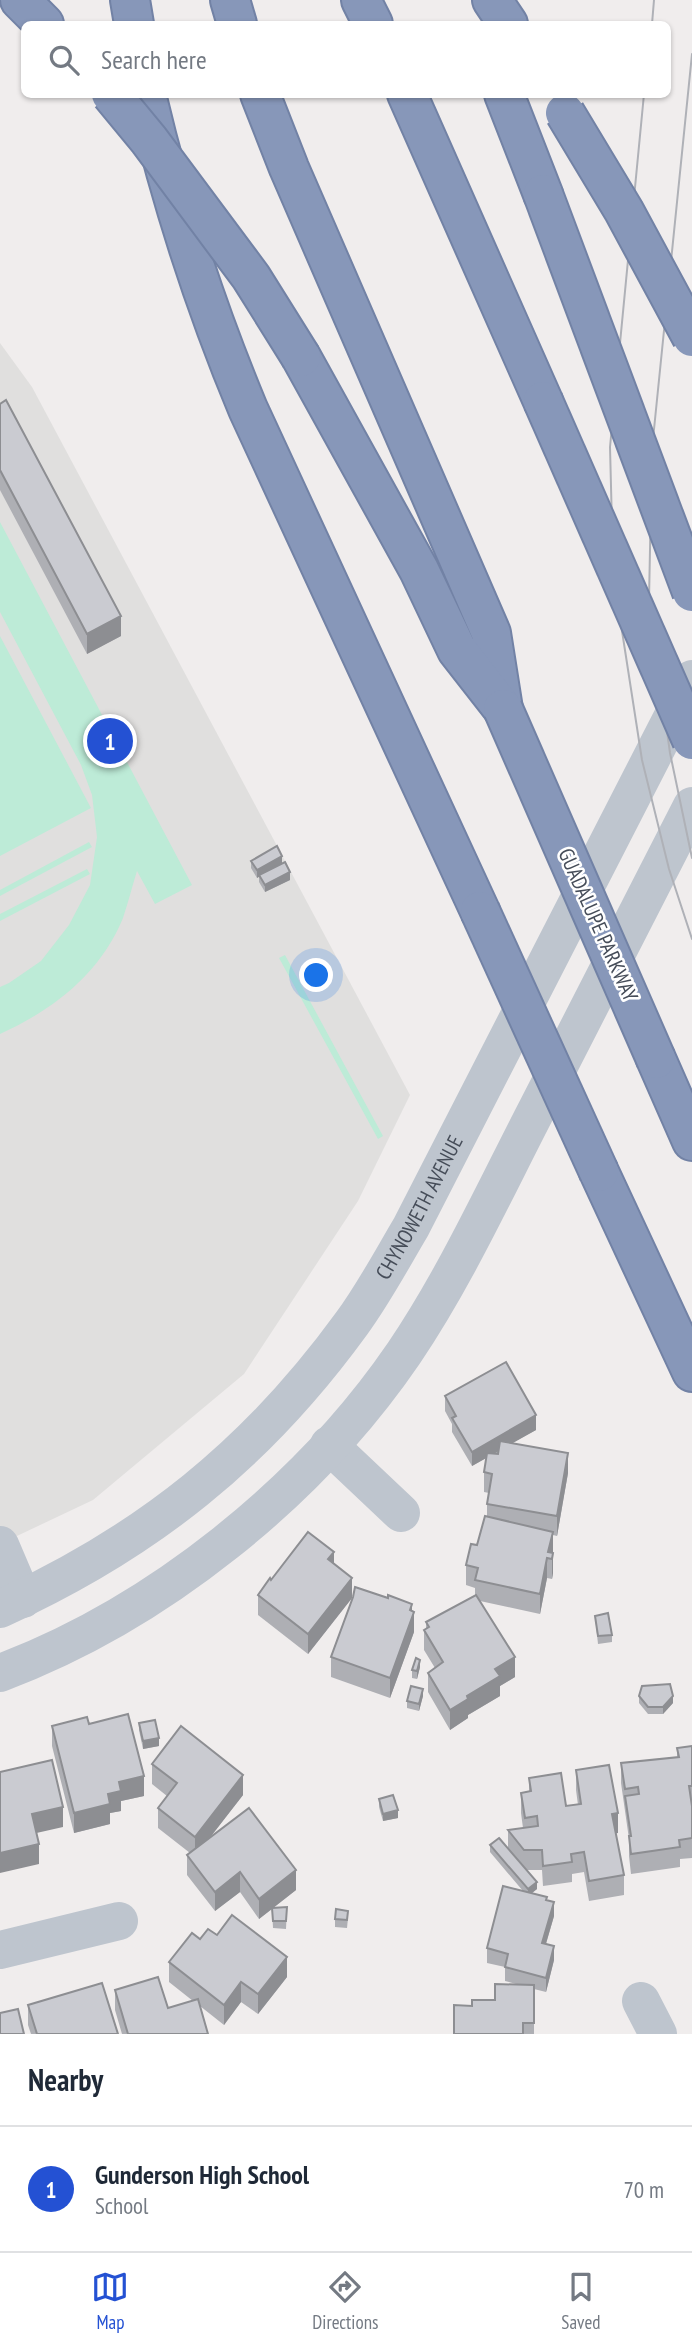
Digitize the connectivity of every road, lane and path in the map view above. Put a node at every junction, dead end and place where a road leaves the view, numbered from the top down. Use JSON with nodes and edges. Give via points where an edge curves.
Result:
{"nodes":[{"id":1,"x":20,"y":0,"type":"edge"},
{"id":2,"x":130,"y":0,"type":"edge"},
{"id":3,"x":229,"y":0,"type":"edge"},
{"id":4,"x":361,"y":0,"type":"edge"},
{"id":5,"x":481,"y":0,"type":"edge"},
{"id":6,"x":492,"y":0,"type":"edge"},
{"id":7,"x":41,"y":21,"type":"edge"},
{"id":8,"x":134,"y":21,"type":"edge"},
{"id":9,"x":236,"y":21,"type":"edge"},
{"id":10,"x":372,"y":21,"type":"edge"},
{"id":11,"x":485,"y":21,"type":"edge"},
{"id":12,"x":506,"y":21,"type":"edge"},
{"id":13,"x":114,"y":98,"type":"edge"},
{"id":14,"x":147,"y":98,"type":"edge"},
{"id":15,"x":262,"y":98,"type":"edge"},
{"id":16,"x":409,"y":98,"type":"edge"},
{"id":17,"x":506,"y":98,"type":"edge"},
{"id":18,"x":560,"y":104,"type":"edge"},
{"id":19,"x":692,"y":337,"type":"edge"},
{"id":20,"x":692,"y":592,"type":"edge"},
{"id":21,"x":692,"y":679,"type":"edge"},
{"id":22,"x":503,"y":709,"type":"junction"},
{"id":23,"x":692,"y":740,"type":"edge"},
{"id":24,"x":692,"y":806,"type":"edge"},
{"id":25,"x":692,"y":1141,"type":"edge"},
{"id":26,"x":692,"y":1372,"type":"edge"},
{"id":27,"x":329,"y":1446,"type":"junction"},
{"id":28,"x":401,"y":1513,"type":"dead end"},
{"id":29,"x":0,"y":1545,"type":"edge"},
{"id":30,"x":11,"y":1604,"type":"edge"},
{"id":31,"x":0,"y":1673,"type":"edge"},
{"id":32,"x":119,"y":1921,"type":"dead end"},
{"id":33,"x":0,"y":1950,"type":"edge"}],
"edges":[{"from":1,"to":7,"type":"highway"},
{"from":2,"to":8,"type":"highway"},
{"from":3,"to":9,"type":"highway"},
{"from":4,"to":10,"type":"highway"},
{"from":5,"to":11,"type":"highway"},
{"from":6,"to":12,"type":"highway"},
{"from":13,"to":22,"type":"highway","bridge":true,"via":[[251,277],[368,476],[457,650]]},
{"from":14,"to":26,"type":"highway","bridge":true,"via":[[199,283],[248,410]]},
{"from":15,"to":22,"type":"highway","via":[[491,633]]},
{"from":16,"to":23,"type":"highway","bridge":true},
{"from":17,"to":20,"type":"highway","bridge":true},
{"from":18,"to":19,"type":"highway","bridge":true},
{"from":21,"to":30,"type":"street","name":"CHYNOWETH AVENUE","via":[[424,1203],[354,1321],[286,1406],[200,1487],[101,1558]]},
{"from":22,"to":25,"type":"highway","name":"GUADALUPE PARKWAY","bridge":true},
{"from":24,"to":27,"type":"street","via":[[460,1259],[403,1354]]},
{"from":27,"to":28,"type":"street"},
{"from":27,"to":31,"type":"street","via":[[237,1532],[134,1606],[74,1640]]},
{"from":29,"to":30,"type":"street"},
{"from":32,"to":33,"type":"street"}]}
